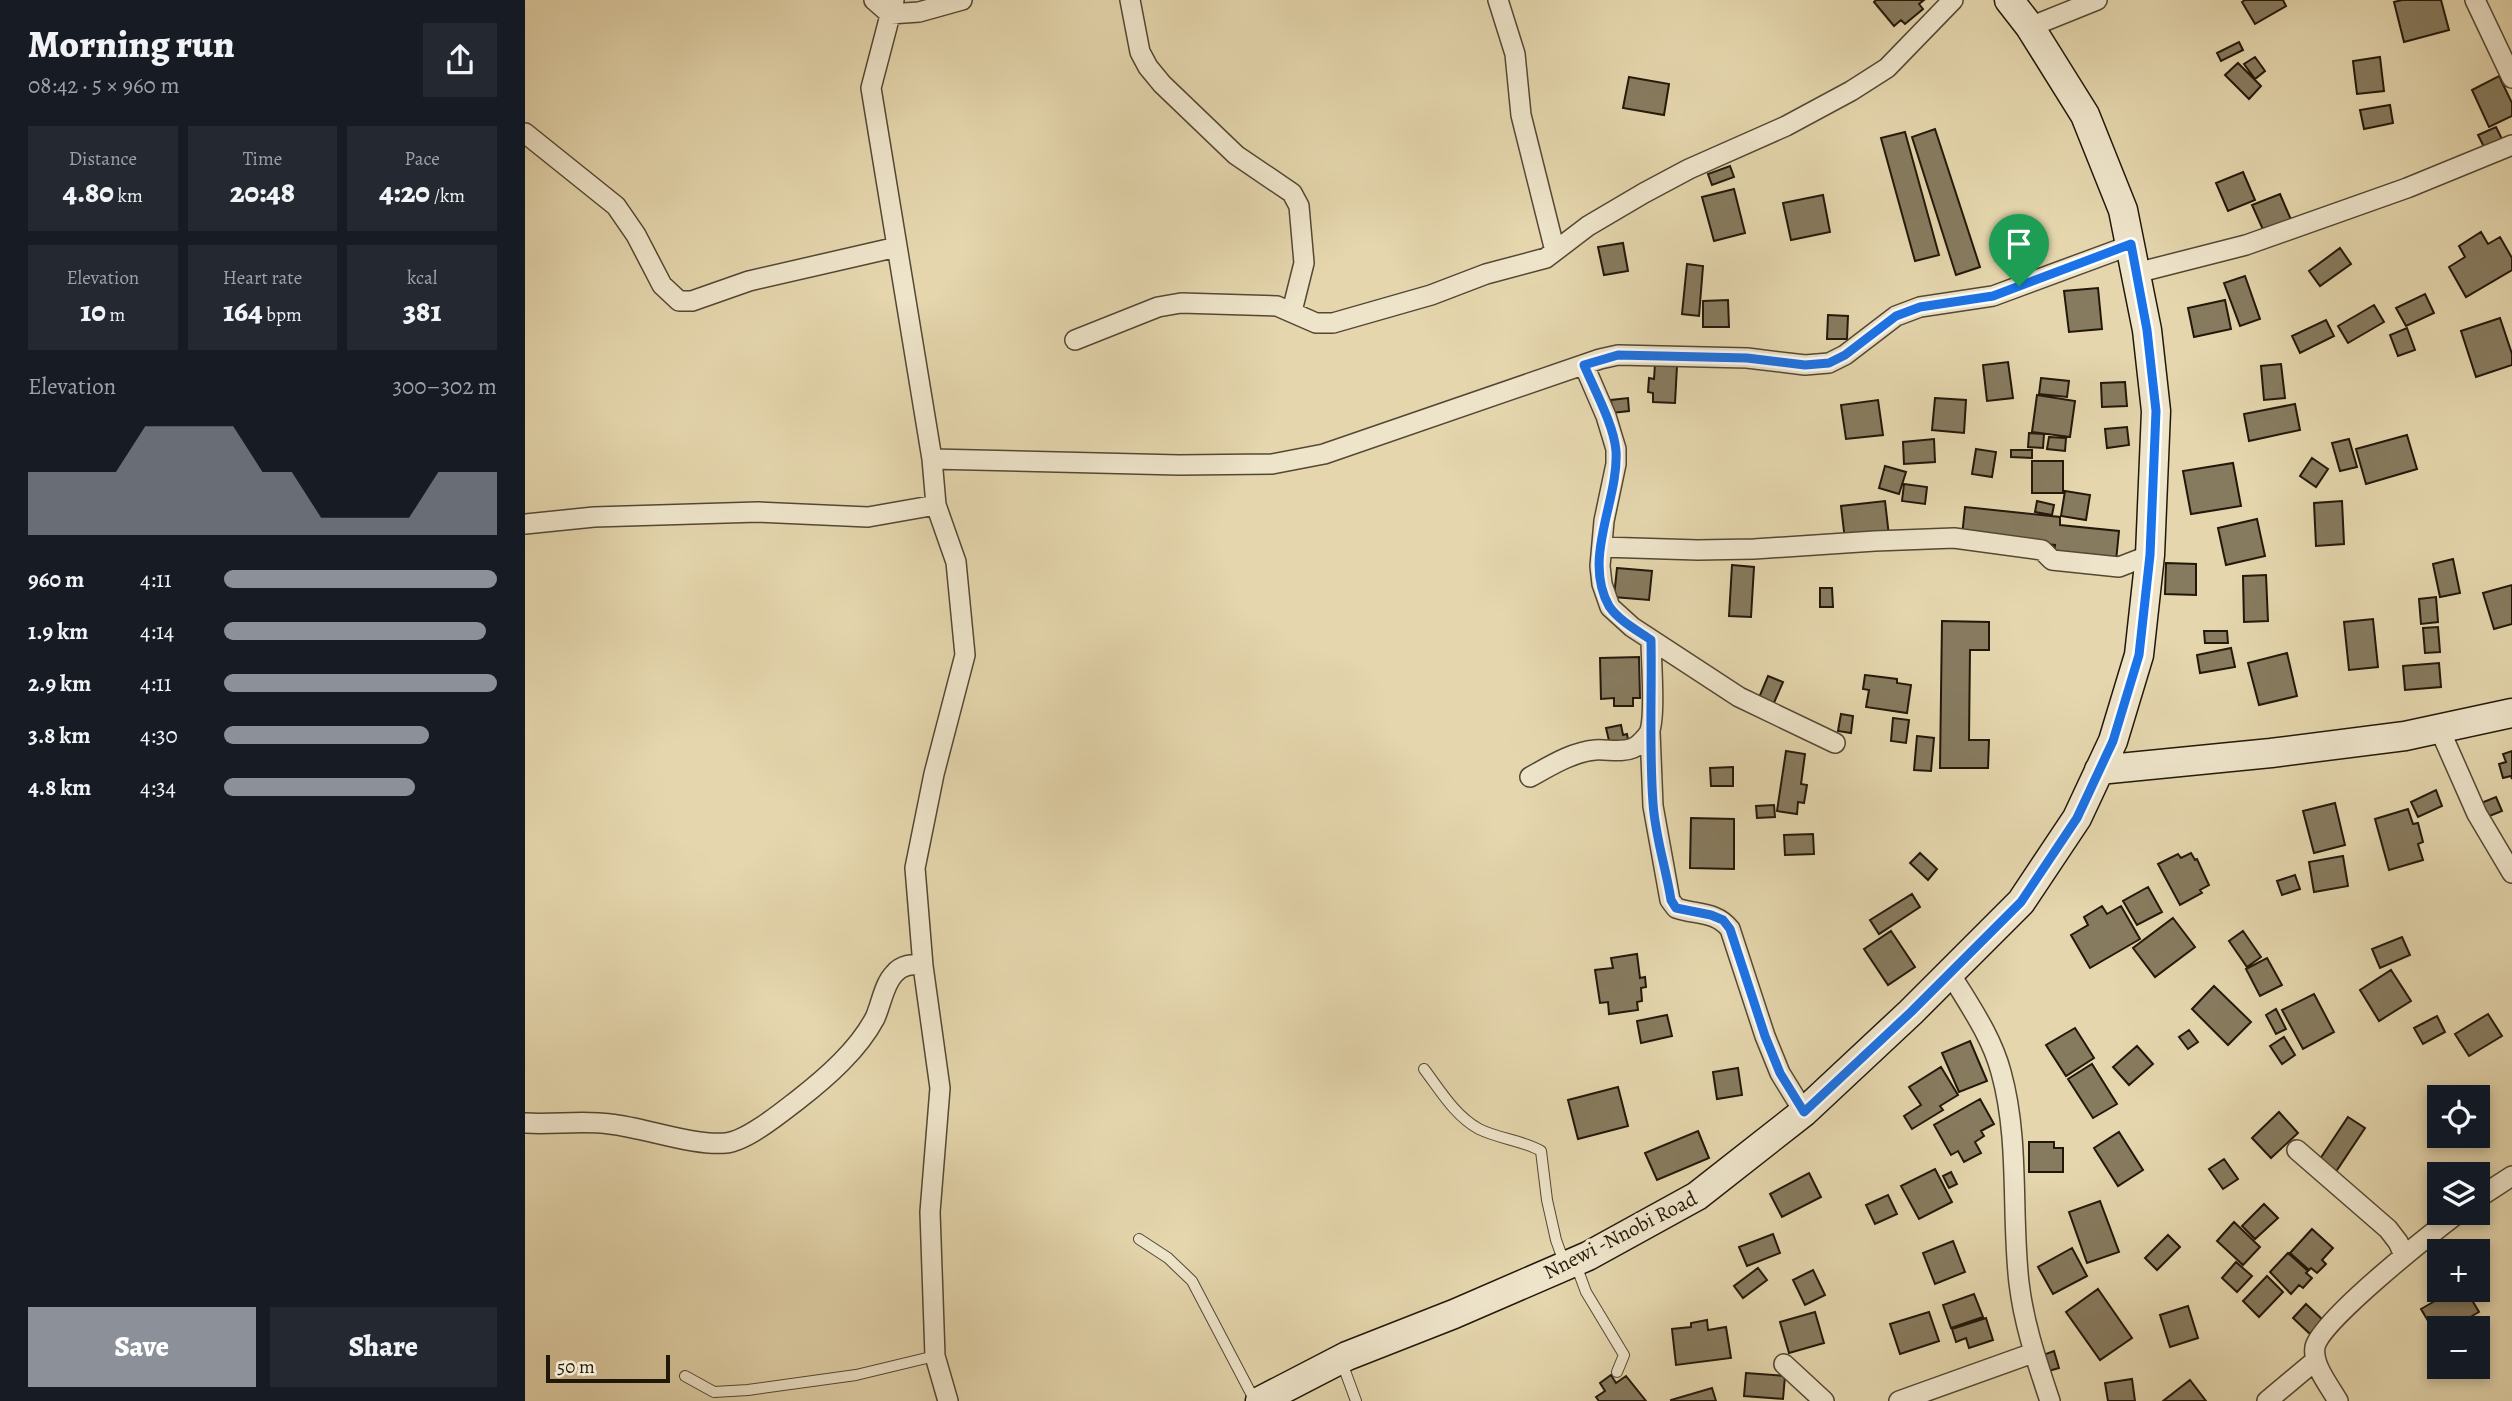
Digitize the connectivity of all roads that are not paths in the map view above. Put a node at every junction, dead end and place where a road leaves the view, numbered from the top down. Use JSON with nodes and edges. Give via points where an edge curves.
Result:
{"nodes":[{"id":1,"x":874,"y":0,"type":"edge"},
{"id":2,"x":962,"y":0,"type":"edge"},
{"id":3,"x":1130,"y":0,"type":"edge"},
{"id":4,"x":1498,"y":0,"type":"edge"},
{"id":5,"x":1953,"y":0,"type":"edge"},
{"id":6,"x":2008,"y":0,"type":"edge"},
{"id":7,"x":2475,"y":0,"type":"edge"},
{"id":8,"x":2094,"y":1,"type":"edge"},
{"id":9,"x":892,"y":7,"type":"edge"},
{"id":10,"x":2030,"y":27,"type":"junction"},
{"id":11,"x":2512,"y":78,"type":"edge"},
{"id":12,"x":525,"y":133,"type":"edge"},
{"id":13,"x":2512,"y":145,"type":"edge"},
{"id":14,"x":2131,"y":244,"type":"junction"},
{"id":15,"x":897,"y":247,"type":"junction"},
{"id":16,"x":1555,"y":251,"type":"junction"},
{"id":17,"x":2136,"y":273,"type":"junction"},
{"id":18,"x":1292,"y":311,"type":"junction"},
{"id":19,"x":1075,"y":340,"type":"dead end"},
{"id":20,"x":1584,"y":365,"type":"junction"},
{"id":21,"x":932,"y":459,"type":"junction"},
{"id":22,"x":936,"y":505,"type":"junction"},
{"id":23,"x":525,"y":524,"type":"edge"},
{"id":24,"x":1602,"y":547,"type":"junction"},
{"id":25,"x":2150,"y":555,"type":"junction"},
{"id":26,"x":1651,"y":640,"type":"junction"},
{"id":27,"x":2512,"y":713,"type":"edge"},
{"id":28,"x":2439,"y":728,"type":"junction"},
{"id":29,"x":1650,"y":732,"type":"junction"},
{"id":30,"x":1835,"y":743,"type":"dead end"},
{"id":31,"x":2099,"y":770,"type":"junction"},
{"id":32,"x":1530,"y":777,"type":"dead end"},
{"id":33,"x":2512,"y":873,"type":"edge"},
{"id":34,"x":923,"y":967,"type":"junction"},
{"id":35,"x":1950,"y":973,"type":"junction"},
{"id":36,"x":1424,"y":1069,"type":"dead end"},
{"id":37,"x":1804,"y":1112,"type":"junction"},
{"id":38,"x":525,"y":1123,"type":"edge"},
{"id":39,"x":2297,"y":1150,"type":"dead end"},
{"id":40,"x":2512,"y":1176,"type":"edge"},
{"id":41,"x":2490,"y":1190,"type":"edge"},
{"id":42,"x":2443,"y":1225,"type":"edge"},
{"id":43,"x":1139,"y":1239,"type":"dead end"},
{"id":44,"x":2405,"y":1255,"type":"junction"},
{"id":45,"x":1570,"y":1264,"type":"junction"},
{"id":46,"x":2033,"y":1353,"type":"junction"},
{"id":47,"x":935,"y":1356,"type":"junction"},
{"id":48,"x":1341,"y":1360,"type":"junction"},
{"id":49,"x":2316,"y":1360,"type":"junction"},
{"id":50,"x":1784,"y":1364,"type":"dead end"},
{"id":51,"x":1617,"y":1372,"type":"dead end"},
{"id":52,"x":685,"y":1376,"type":"dead end"},
{"id":53,"x":948,"y":1401,"type":"edge"},
{"id":54,"x":1258,"y":1401,"type":"edge"},
{"id":55,"x":1356,"y":1401,"type":"edge"},
{"id":56,"x":1824,"y":1401,"type":"edge"},
{"id":57,"x":1899,"y":1401,"type":"edge"},
{"id":58,"x":2050,"y":1401,"type":"edge"},
{"id":59,"x":2267,"y":1401,"type":"edge"},
{"id":60,"x":2337,"y":1401,"type":"edge"}],
"edges":[{"from":1,"to":9,"type":"street"},
{"from":2,"to":9,"type":"street","via":[[919,12]]},
{"from":3,"to":18,"type":"street","via":[[1140,52],[1148,67],[1236,155],[1292,193],[1299,206],[1304,263]]},
{"from":4,"to":16,"type":"street","via":[[1514,54],[1521,115]]},
{"from":5,"to":16,"type":"street","via":[[1887,68],[1851,91],[1644,193]]},
{"from":6,"to":10,"type":"main road","name":"Nnewi -Nnobi Road"},
{"from":7,"to":11,"type":"street"},
{"from":8,"to":10,"type":"street"},
{"from":9,"to":15,"type":"street","via":[[871,89]]},
{"from":10,"to":14,"type":"main road","name":"Nnewi -Nnobi Road","via":[[2085,115],[2123,210]]},
{"from":12,"to":15,"type":"street","via":[[616,206],[662,285],[679,301]]},
{"from":13,"to":17,"type":"street","via":[[2246,245]]},
{"from":14,"to":17,"type":"main road","name":"Nnewi -Nnobi Road"},
{"from":14,"to":20,"type":"street","via":[[1993,296],[1920,307],[1896,316],[1829,363],[1632,355]]},
{"from":15,"to":21,"type":"street"},
{"from":16,"to":18,"type":"street","via":[[1546,258],[1333,323],[1316,323]]},
{"from":17,"to":25,"type":"main road","name":"Nnewi -Nnobi Road","via":[[2156,411]]},
{"from":18,"to":19,"type":"street","via":[[1277,306],[1181,303],[1158,307]]},
{"from":20,"to":21,"type":"street","via":[[1324,454],[1272,464]]},
{"from":20,"to":24,"type":"street","via":[[1616,449]]},
{"from":21,"to":22,"type":"street"},
{"from":22,"to":23,"type":"street","via":[[868,517],[758,512]]},
{"from":22,"to":34,"type":"street","via":[[956,562],[965,655],[915,868]]},
{"from":24,"to":25,"type":"street","via":[[1753,549],[1954,538],[2042,550],[2052,560],[2119,567]]},
{"from":24,"to":26,"type":"street","via":[[1602,584],[1610,607]]},
{"from":25,"to":31,"type":"main road","name":"Nnewi -Nnobi Road","via":[[2139,655],[2113,741]]},
{"from":26,"to":29,"type":"street"},
{"from":26,"to":30,"type":"street","via":[[1739,697]]},
{"from":27,"to":28,"type":"main road"},
{"from":28,"to":31,"type":"main road","via":[[2285,751]]},
{"from":28,"to":33,"type":"street","via":[[2477,814]]},
{"from":29,"to":32,"type":"street","via":[[1633,748],[1593,750]]},
{"from":29,"to":37,"type":"street","via":[[1653,806],[1671,900],[1676,908],[1723,920],[1730,929],[1765,1036],[1780,1073]]},
{"from":31,"to":35,"type":"main road","name":"Nnewi -Nnobi Road","via":[[2077,818],[2021,902]]},
{"from":34,"to":38,"type":"street","via":[[914,964],[893,974],[874,1018],[839,1064],[762,1126],[729,1143],[607,1123]]},
{"from":34,"to":47,"type":"street","via":[[940,1088],[930,1212]]},
{"from":35,"to":37,"type":"main road","name":"Nnewi -Nnobi Road"},
{"from":35,"to":46,"type":"street","via":[[1989,1036],[2001,1071],[2009,1112],[2019,1282]]},
{"from":36,"to":45,"type":"lane","via":[[1457,1112],[1478,1128],[1541,1151],[1556,1240]]},
{"from":37,"to":45,"type":"main road","name":"Nnewi -Nnobi Road","via":[[1697,1196]]},
{"from":39,"to":44,"type":"street","via":[[2388,1230]]},
{"from":40,"to":41,"type":"street"},
{"from":42,"to":44,"type":"street"},
{"from":43,"to":54,"type":"lane","via":[[1192,1281]]},
{"from":44,"to":49,"type":"street","via":[[2339,1315],[2318,1340]]},
{"from":45,"to":48,"type":"main road","name":"Nnewi -Nnobi Road"},
{"from":45,"to":51,"type":"lane","via":[[1623,1355]]},
{"from":46,"to":57,"type":"street"},
{"from":46,"to":58,"type":"street"},
{"from":47,"to":52,"type":"lane","via":[[856,1375],[740,1391],[715,1392]]},
{"from":47,"to":53,"type":"street"},
{"from":48,"to":54,"type":"main road","name":"Nnewi -Nnobi Road"},
{"from":48,"to":55,"type":"lane"},
{"from":49,"to":59,"type":"street"},
{"from":49,"to":60,"type":"street"},
{"from":50,"to":56,"type":"street"}]}
